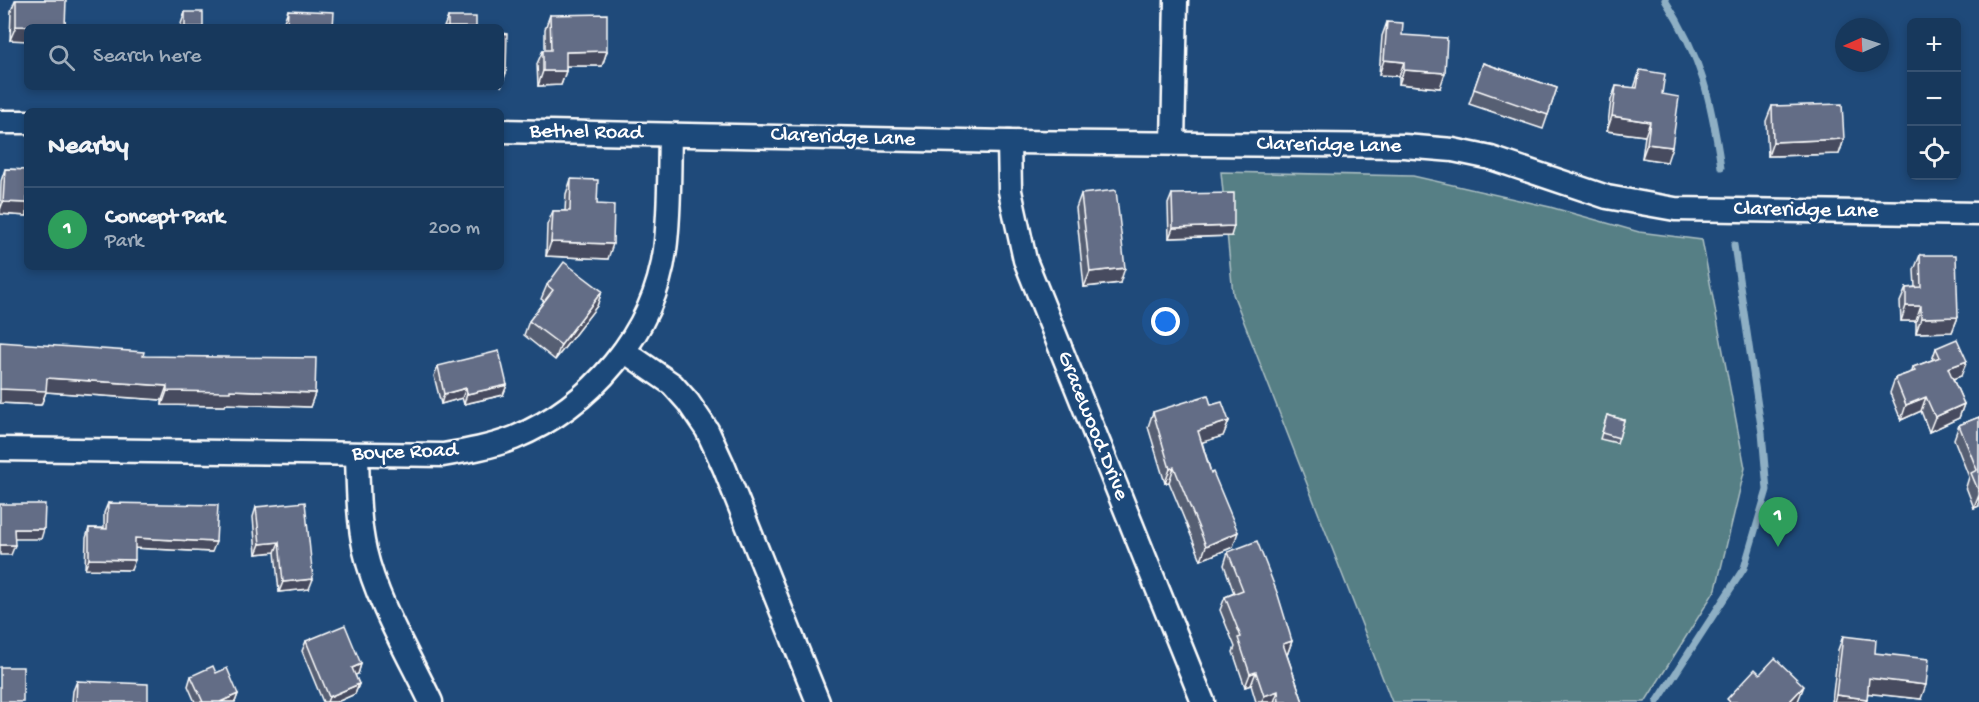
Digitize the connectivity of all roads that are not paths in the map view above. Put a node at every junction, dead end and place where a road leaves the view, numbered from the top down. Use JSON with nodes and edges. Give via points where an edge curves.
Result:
{"nodes":[{"id":1,"x":1176,"y":0,"type":"edge"},
{"id":2,"x":0,"y":122,"type":"edge"},
{"id":3,"x":24,"y":122,"type":"edge"},
{"id":4,"x":504,"y":131,"type":"edge"},
{"id":5,"x":670,"y":135,"type":"junction"},
{"id":6,"x":1009,"y":142,"type":"junction"},
{"id":7,"x":1173,"y":143,"type":"junction"},
{"id":8,"x":1979,"y":214,"type":"edge"},
{"id":9,"x":624,"y":351,"type":"junction"},
{"id":10,"x":0,"y":449,"type":"edge"},
{"id":11,"x":357,"y":455,"type":"junction"},
{"id":12,"x":431,"y":702,"type":"edge"},
{"id":13,"x":818,"y":702,"type":"edge"},
{"id":14,"x":1203,"y":702,"type":"edge"}],
"edges":[{"from":1,"to":7,"type":"street"},
{"from":2,"to":3,"type":"street"},
{"from":4,"to":5,"type":"street","name":"Bethel Road"},
{"from":5,"to":6,"type":"street","name":"Clareridge Lane"},
{"from":5,"to":9,"type":"street","name":"Boyce Road","via":[[665,251],[648,309]]},
{"from":6,"to":7,"type":"street","name":"Clareridge Lane"},
{"from":6,"to":14,"type":"street","name":"Gracewood Drive","via":[[1010,191],[1025,260]]},
{"from":7,"to":8,"type":"street","name":"Clareridge Lane","via":[[1453,150],[1491,158],[1607,197],[1675,208]]},
{"from":9,"to":11,"type":"street","name":"Boyce Road","via":[[570,406],[513,438],[443,455]]},
{"from":9,"to":13,"type":"street","via":[[672,384],[707,429]]},
{"from":10,"to":11,"type":"street","name":"Boyce Road"},
{"from":11,"to":12,"type":"street","via":[[365,551],[374,580]]}]}
